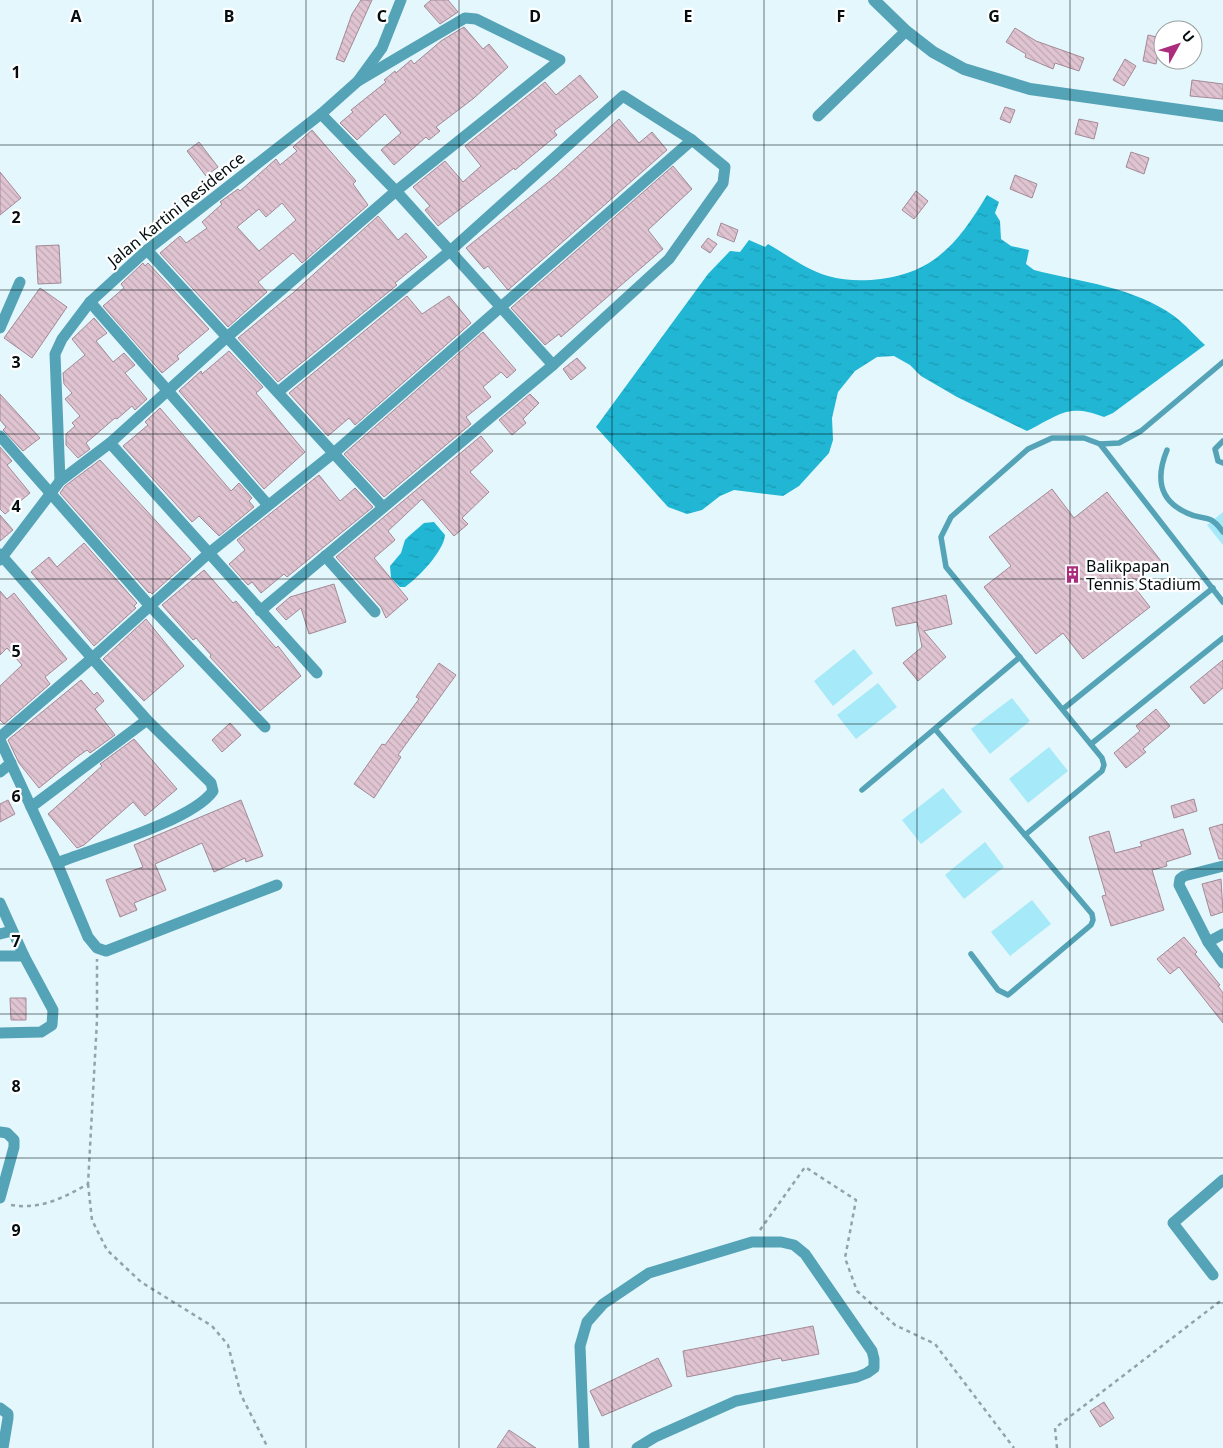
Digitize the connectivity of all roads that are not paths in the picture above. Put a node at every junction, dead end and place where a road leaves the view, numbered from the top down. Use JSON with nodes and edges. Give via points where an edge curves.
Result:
{"nodes":[{"id":1,"x":401,"y":0,"type":"edge"},
{"id":2,"x":874,"y":0,"type":"edge"},
{"id":3,"x":906,"y":31,"type":"junction"},
{"id":4,"x":358,"y":81,"type":"junction"},
{"id":5,"x":321,"y":114,"type":"junction"},
{"id":6,"x":818,"y":116,"type":"dead end"},
{"id":7,"x":1223,"y":116,"type":"edge"},
{"id":8,"x":692,"y":140,"type":"junction"},
{"id":9,"x":396,"y":191,"type":"junction"},
{"id":10,"x":147,"y":250,"type":"junction"},
{"id":11,"x":450,"y":251,"type":"junction"},
{"id":12,"x":20,"y":282,"type":"dead end"},
{"id":13,"x":90,"y":302,"type":"junction"},
{"id":14,"x":499,"y":307,"type":"junction"},
{"id":15,"x":0,"y":328,"type":"edge"},
{"id":16,"x":226,"y":338,"type":"junction"},
{"id":17,"x":553,"y":365,"type":"junction"},
{"id":18,"x":1222,"y":366,"type":"edge"},
{"id":19,"x":168,"y":390,"type":"junction"},
{"id":20,"x":278,"y":392,"type":"junction"},
{"id":21,"x":0,"y":436,"type":"edge"},
{"id":22,"x":1223,"y":441,"type":"edge"},
{"id":23,"x":110,"y":443,"type":"junction"},
{"id":24,"x":1100,"y":444,"type":"junction"},
{"id":25,"x":1167,"y":450,"type":"dead end"},
{"id":26,"x":335,"y":452,"type":"junction"},
{"id":27,"x":1223,"y":463,"type":"edge"},
{"id":28,"x":60,"y":481,"type":"junction"},
{"id":29,"x":51,"y":495,"type":"junction"},
{"id":30,"x":268,"y":504,"type":"junction"},
{"id":31,"x":383,"y":507,"type":"junction"},
{"id":32,"x":1223,"y":532,"type":"edge"},
{"id":33,"x":209,"y":552,"type":"junction"},
{"id":34,"x":325,"y":556,"type":"junction"},
{"id":35,"x":1,"y":557,"type":"edge"},
{"id":36,"x":1213,"y":588,"type":"junction"},
{"id":37,"x":1223,"y":602,"type":"edge"},
{"id":38,"x":150,"y":606,"type":"junction"},
{"id":39,"x":260,"y":611,"type":"junction"},
{"id":40,"x":375,"y":612,"type":"dead end"},
{"id":41,"x":1223,"y":638,"type":"edge"},
{"id":42,"x":1020,"y":657,"type":"junction"},
{"id":43,"x":91,"y":659,"type":"junction"},
{"id":44,"x":317,"y":673,"type":"dead end"},
{"id":45,"x":1064,"y":709,"type":"junction"},
{"id":46,"x":147,"y":720,"type":"junction"},
{"id":47,"x":265,"y":727,"type":"dead end"},
{"id":48,"x":935,"y":729,"type":"junction"},
{"id":49,"x":0,"y":738,"type":"edge"},
{"id":50,"x":1091,"y":744,"type":"junction"},
{"id":51,"x":10,"y":763,"type":"junction"},
{"id":52,"x":0,"y":772,"type":"edge"},
{"id":53,"x":862,"y":790,"type":"dead end"},
{"id":54,"x":30,"y":808,"type":"junction"},
{"id":55,"x":1025,"y":835,"type":"junction"},
{"id":56,"x":57,"y":863,"type":"junction"},
{"id":57,"x":1223,"y":866,"type":"edge"},
{"id":58,"x":277,"y":885,"type":"dead end"},
{"id":59,"x":0,"y":903,"type":"edge"},
{"id":60,"x":12,"y":931,"type":"junction"},
{"id":61,"x":0,"y":934,"type":"edge"},
{"id":62,"x":1223,"y":934,"type":"edge"},
{"id":63,"x":1208,"y":942,"type":"junction"},
{"id":64,"x":971,"y":954,"type":"dead end"},
{"id":65,"x":0,"y":956,"type":"edge"},
{"id":66,"x":24,"y":956,"type":"junction"},
{"id":67,"x":1223,"y":964,"type":"edge"},
{"id":68,"x":0,"y":1033,"type":"edge"},
{"id":69,"x":0,"y":1132,"type":"edge"},
{"id":70,"x":1223,"y":1180,"type":"edge"},
{"id":71,"x":4,"y":1201,"type":"edge"},
{"id":72,"x":1213,"y":1275,"type":"dead end"},
{"id":73,"x":0,"y":1408,"type":"edge"},
{"id":74,"x":3,"y":1448,"type":"edge"},
{"id":75,"x":584,"y":1448,"type":"edge"},
{"id":76,"x":636,"y":1448,"type":"edge"}],
"edges":[{"from":1,"to":4,"type":"street","name":"Jalan Kartini Residence","via":[[382,48]]},
{"from":2,"to":3,"type":"street"},
{"from":3,"to":6,"type":"street"},
{"from":3,"to":7,"type":"street","via":[[933,52],[964,69],[1030,89]]},
{"from":4,"to":5,"type":"street","name":"Jalan Kartini Residence"},
{"from":4,"to":9,"type":"street","via":[[465,18],[476,19],[560,60]]},
{"from":5,"to":9,"type":"street"},
{"from":5,"to":10,"type":"street","name":"Jalan Kartini Residence"},
{"from":8,"to":11,"type":"street","via":[[623,96]]},
{"from":8,"to":14,"type":"street"},
{"from":8,"to":17,"type":"street","via":[[725,167],[723,183],[669,259]]},
{"from":9,"to":11,"type":"street"},
{"from":9,"to":16,"type":"street"},
{"from":10,"to":13,"type":"street","name":"Jalan Kartini Residence"},
{"from":10,"to":16,"type":"street"},
{"from":11,"to":14,"type":"street"},
{"from":11,"to":20,"type":"street"},
{"from":12,"to":15,"type":"street"},
{"from":13,"to":19,"type":"street"},
{"from":13,"to":28,"type":"street","name":"Jalan Kartini Residence","via":[[62,339],[55,354]]},
{"from":14,"to":17,"type":"street"},
{"from":14,"to":26,"type":"street"},
{"from":16,"to":19,"type":"street"},
{"from":16,"to":20,"type":"street"},
{"from":17,"to":31,"type":"street"},
{"from":18,"to":24,"type":"lane","via":[[1132,437],[1119,443]]},
{"from":19,"to":23,"type":"street"},
{"from":19,"to":30,"type":"street"},
{"from":20,"to":26,"type":"street"},
{"from":21,"to":29,"type":"street"},
{"from":22,"to":27,"type":"lane","via":[[1215,448],[1215,454]]},
{"from":23,"to":28,"type":"street"},
{"from":23,"to":33,"type":"street"},
{"from":24,"to":36,"type":"lane"},
{"from":24,"to":42,"type":"lane","via":[[1084,438],[1052,438],[1028,449],[951,517],[942,537],[946,566]]},
{"from":25,"to":32,"type":"lane","via":[[1159,475],[1162,488],[1172,504],[1188,514],[1209,517]]},
{"from":26,"to":30,"type":"street"},
{"from":26,"to":31,"type":"street"},
{"from":28,"to":29,"type":"street"},
{"from":29,"to":35,"type":"street"},
{"from":29,"to":38,"type":"street"},
{"from":30,"to":33,"type":"street"},
{"from":31,"to":34,"type":"street"},
{"from":33,"to":38,"type":"street"},
{"from":33,"to":39,"type":"street"},
{"from":34,"to":39,"type":"street"},
{"from":34,"to":40,"type":"street"},
{"from":35,"to":43,"type":"street"},
{"from":36,"to":37,"type":"lane"},
{"from":36,"to":45,"type":"lane"},
{"from":38,"to":43,"type":"street"},
{"from":38,"to":47,"type":"street"},
{"from":39,"to":44,"type":"street"},
{"from":41,"to":50,"type":"lane"},
{"from":42,"to":45,"type":"lane"},
{"from":42,"to":48,"type":"lane"},
{"from":43,"to":46,"type":"street"},
{"from":43,"to":49,"type":"street"},
{"from":45,"to":50,"type":"lane"},
{"from":46,"to":54,"type":"street"},
{"from":46,"to":56,"type":"street","via":[[211,783],[213,790],[207,800],[186,814]]},
{"from":48,"to":53,"type":"lane"},
{"from":48,"to":55,"type":"lane"},
{"from":49,"to":51,"type":"street"},
{"from":50,"to":55,"type":"lane","via":[[1102,758],[1102,771]]},
{"from":51,"to":52,"type":"street"},
{"from":51,"to":54,"type":"street"},
{"from":54,"to":56,"type":"street"},
{"from":55,"to":64,"type":"lane","via":[[1092,914],[1093,920],[1008,995],[998,990]]},
{"from":56,"to":58,"type":"street","via":[[88,937],[97,948],[106,951]]},
{"from":57,"to":63,"type":"street","via":[[1180,879]]},
{"from":59,"to":60,"type":"street"},
{"from":60,"to":61,"type":"street"},
{"from":60,"to":66,"type":"street"},
{"from":62,"to":63,"type":"street"},
{"from":63,"to":67,"type":"street"},
{"from":65,"to":66,"type":"street"},
{"from":66,"to":68,"type":"street","via":[[53,1010],[52,1025],[41,1032]]},
{"from":69,"to":71,"type":"street","via":[[7,1133],[14,1140]]},
{"from":70,"to":72,"type":"street","via":[[1173,1223]]},
{"from":73,"to":74,"type":"street","via":[[8,1414]]},
{"from":75,"to":76,"type":"street","via":[[580,1346],[587,1322],[603,1304],[648,1274],[752,1242],[781,1242],[794,1245],[806,1254],[872,1351],[874,1368],[857,1377],[736,1401]]}]}
